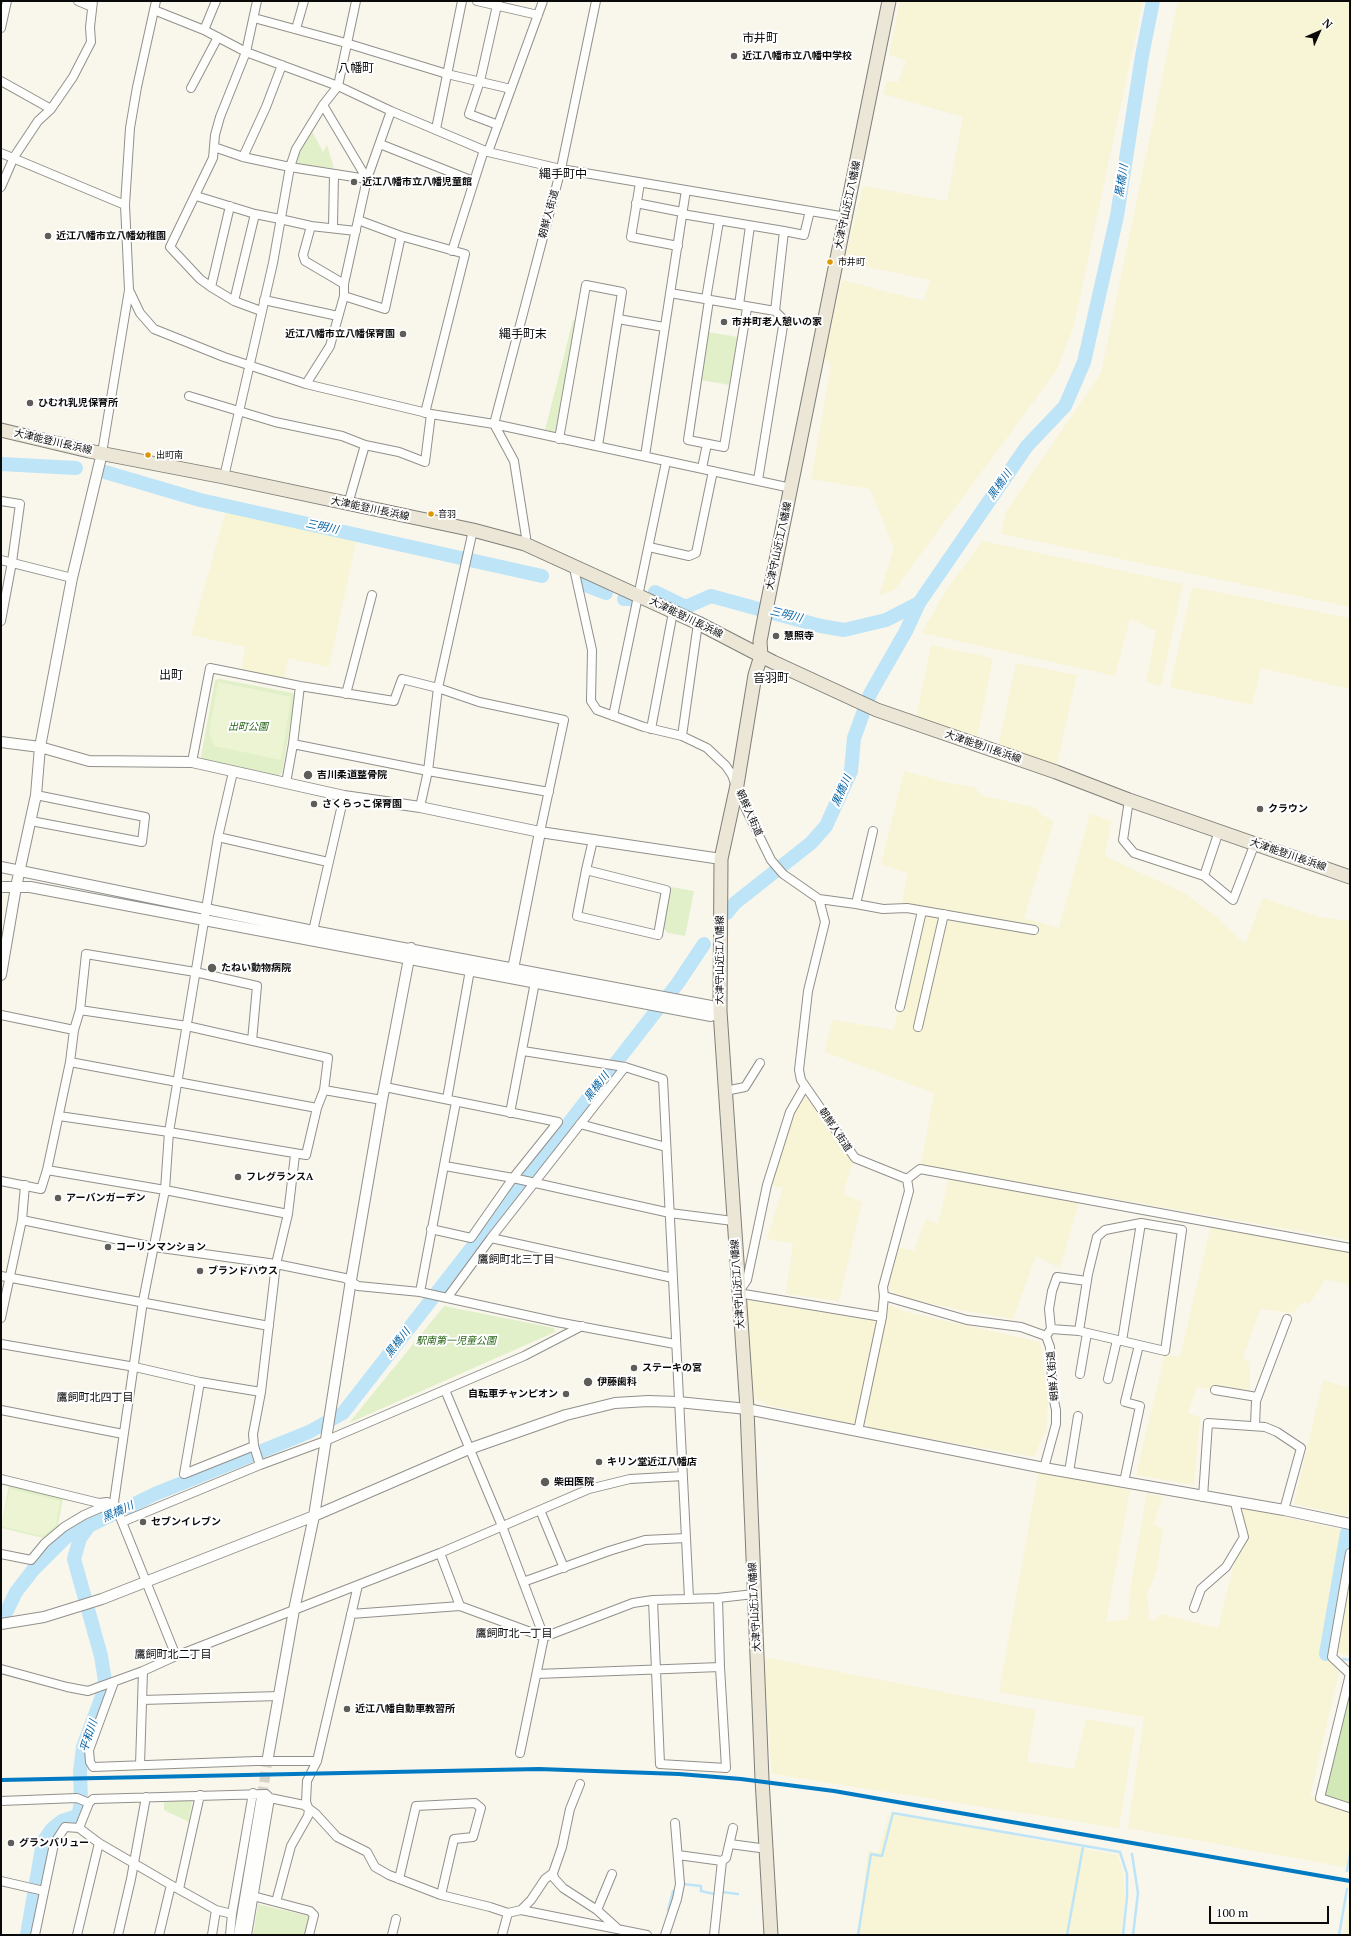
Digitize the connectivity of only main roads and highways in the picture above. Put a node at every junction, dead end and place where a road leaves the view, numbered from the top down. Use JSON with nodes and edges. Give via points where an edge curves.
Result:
{"nodes":[{"id":1,"x":889,"y":1,"type":"edge"},
{"id":2,"x":1,"y":430,"type":"edge"},
{"id":3,"x":761,"y":656,"type":"junction"},
{"id":4,"x":1350,"y":877,"type":"edge"},
{"id":5,"x":771,"y":1935,"type":"edge"}],
"edges":[{"from":1,"to":3,"type":"main road","name":"大津守山近江八幡線","via":[[766,609],[760,641]]},
{"from":2,"to":3,"type":"main road","name":"大津能登川長浜線","via":[[473,530],[525,544],[698,623]]},
{"from":3,"to":4,"type":"main road","name":"大津能登川長浜線","via":[[877,710]]},
{"from":3,"to":5,"type":"main road","name":"大津守山近江八幡線","via":[[755,674],[737,785],[721,859],[720,1010],[747,1409]]}]}
